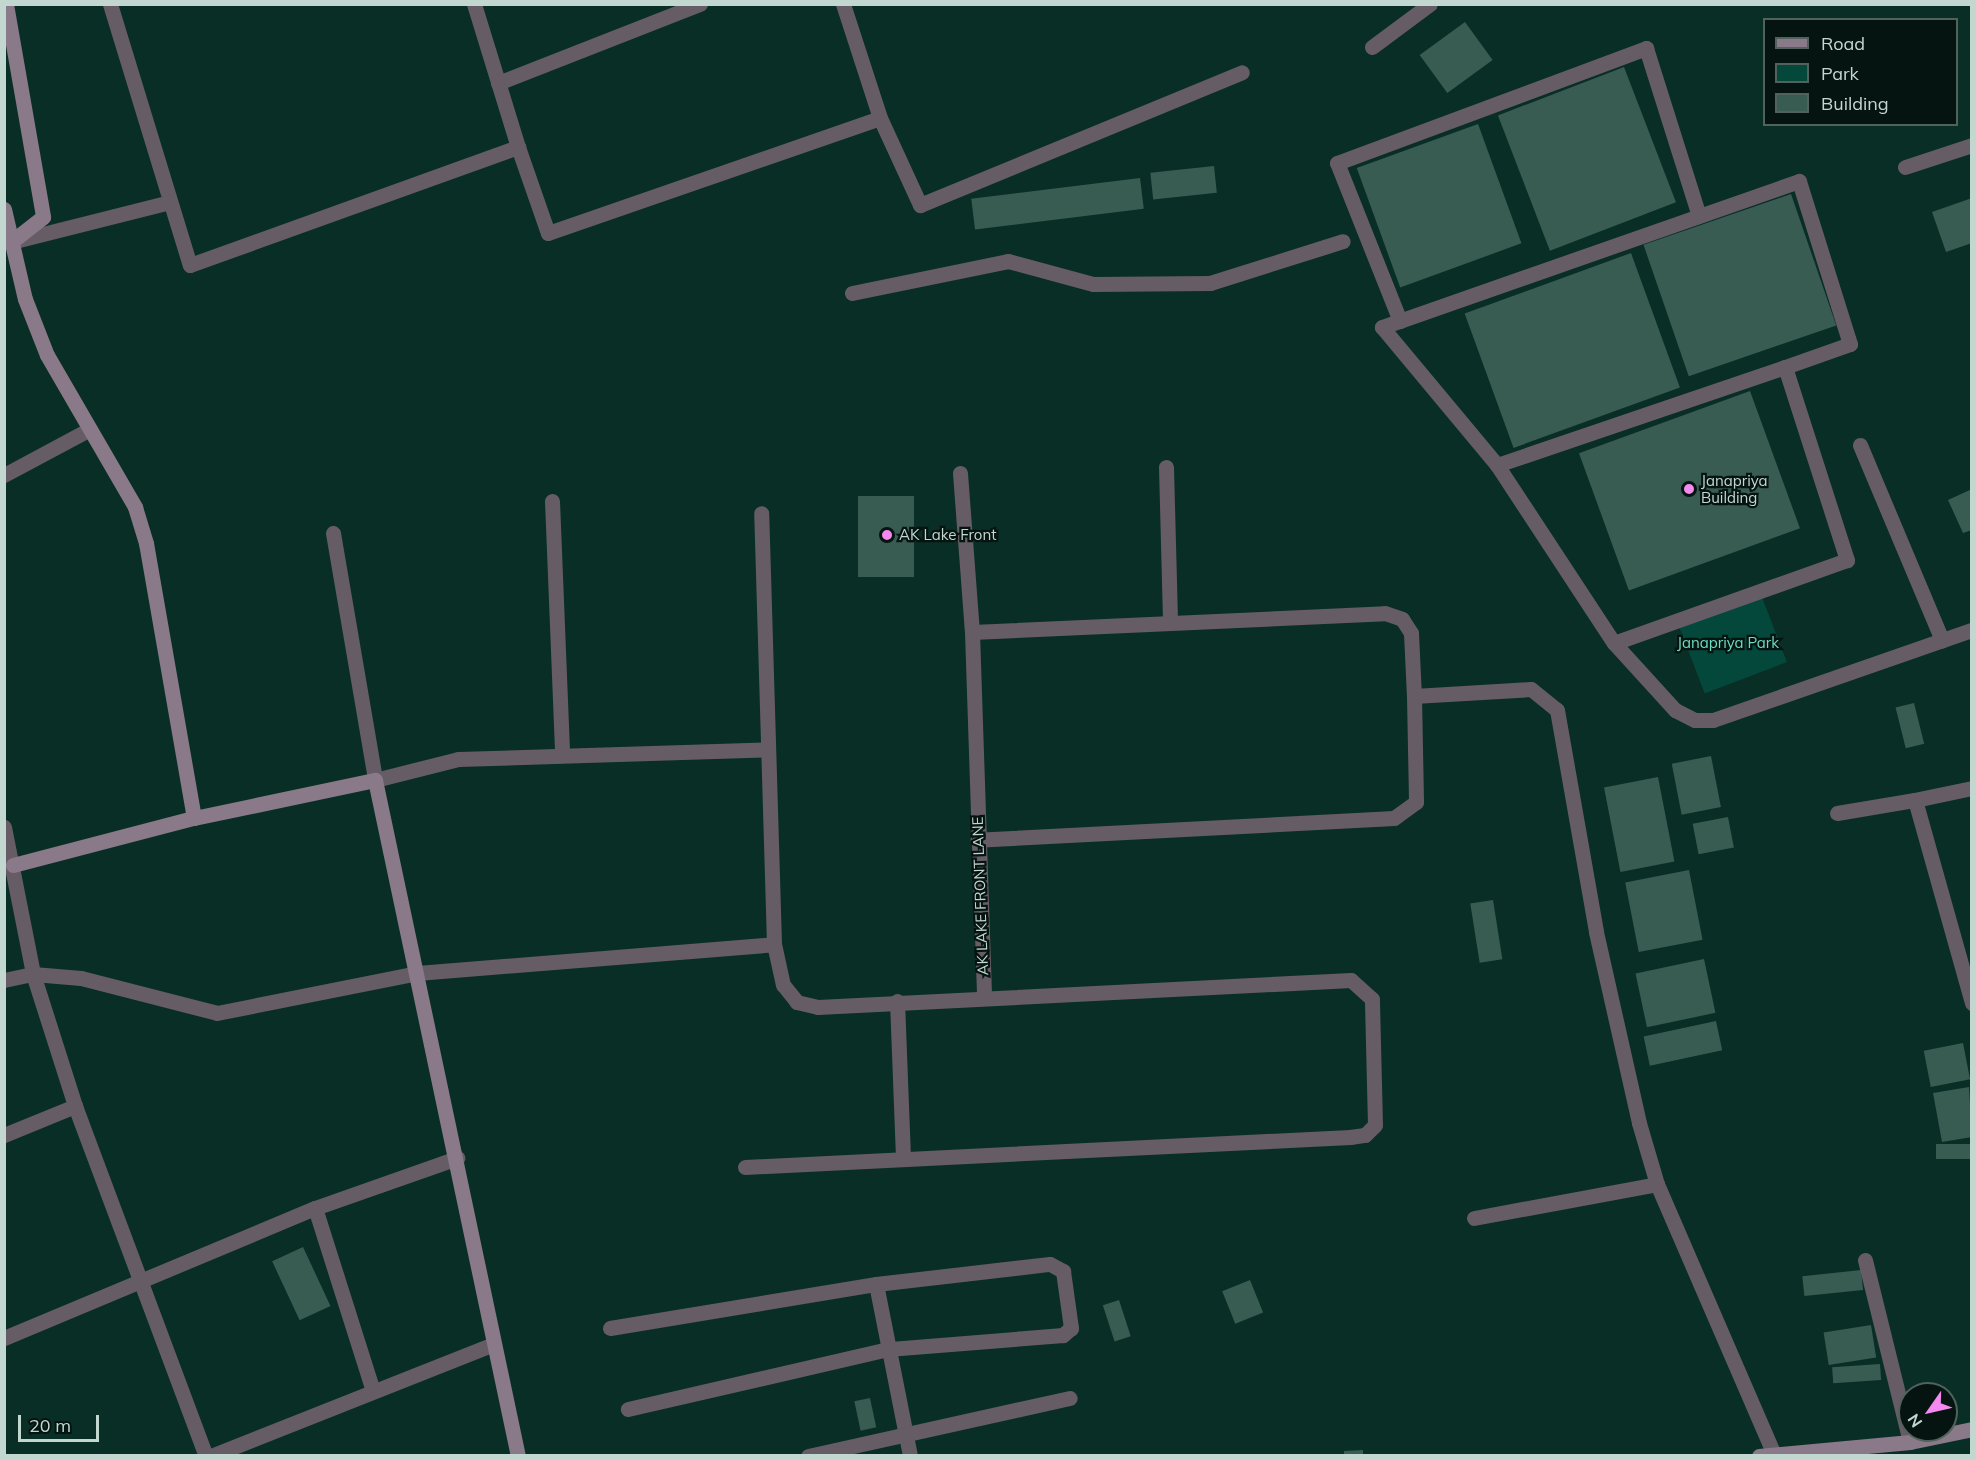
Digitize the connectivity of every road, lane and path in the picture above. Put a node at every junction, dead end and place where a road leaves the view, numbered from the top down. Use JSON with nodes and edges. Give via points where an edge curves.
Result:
{"nodes":[{"id":1,"x":6,"y":4,"type":"edge"},
{"id":2,"x":110,"y":4,"type":"edge"},
{"id":3,"x":474,"y":4,"type":"edge"},
{"id":4,"x":700,"y":4,"type":"edge"},
{"id":5,"x":843,"y":4,"type":"edge"},
{"id":6,"x":1430,"y":4,"type":"edge"},
{"id":7,"x":1372,"y":47,"type":"dead end"},
{"id":8,"x":1242,"y":72,"type":"dead end"},
{"id":9,"x":498,"y":83,"type":"junction"},
{"id":10,"x":880,"y":118,"type":"junction"},
{"id":11,"x":1971,"y":146,"type":"edge"},
{"id":12,"x":518,"y":147,"type":"junction"},
{"id":13,"x":1905,"y":167,"type":"dead end"},
{"id":14,"x":170,"y":202,"type":"junction"},
{"id":15,"x":4,"y":208,"type":"edge"},
{"id":16,"x":1699,"y":216,"type":"junction"},
{"id":17,"x":1343,"y":241,"type":"dead end"},
{"id":18,"x":11,"y":242,"type":"junction"},
{"id":19,"x":852,"y":293,"type":"dead end"},
{"id":20,"x":1400,"y":321,"type":"junction"},
{"id":21,"x":1785,"y":367,"type":"junction"},
{"id":22,"x":86,"y":430,"type":"junction"},
{"id":23,"x":1860,"y":446,"type":"dead end"},
{"id":24,"x":1497,"y":465,"type":"junction"},
{"id":25,"x":1166,"y":467,"type":"dead end"},
{"id":26,"x":960,"y":473,"type":"dead end"},
{"id":27,"x":4,"y":475,"type":"edge"},
{"id":28,"x":552,"y":501,"type":"dead end"},
{"id":29,"x":761,"y":513,"type":"dead end"},
{"id":30,"x":333,"y":532,"type":"dead end"},
{"id":31,"x":1170,"y":620,"type":"junction"},
{"id":32,"x":1971,"y":630,"type":"edge"},
{"id":33,"x":972,"y":632,"type":"junction"},
{"id":34,"x":1942,"y":640,"type":"junction"},
{"id":35,"x":1614,"y":643,"type":"junction"},
{"id":36,"x":1414,"y":696,"type":"junction"},
{"id":37,"x":768,"y":749,"type":"junction"},
{"id":38,"x":562,"y":754,"type":"junction"},
{"id":39,"x":375,"y":780,"type":"junction"},
{"id":40,"x":1971,"y":788,"type":"edge"},
{"id":41,"x":1915,"y":800,"type":"junction"},
{"id":42,"x":1837,"y":813,"type":"dead end"},
{"id":43,"x":194,"y":818,"type":"junction"},
{"id":44,"x":4,"y":827,"type":"edge"},
{"id":45,"x":978,"y":840,"type":"junction"},
{"id":46,"x":13,"y":865,"type":"junction"},
{"id":47,"x":774,"y":944,"type":"junction"},
{"id":48,"x":417,"y":973,"type":"junction"},
{"id":49,"x":33,"y":974,"type":"junction"},
{"id":50,"x":4,"y":980,"type":"edge"},
{"id":51,"x":1968,"y":981,"type":"edge"},
{"id":52,"x":984,"y":998,"type":"junction"},
{"id":53,"x":897,"y":1001,"type":"junction"},
{"id":54,"x":1971,"y":1003,"type":"edge"},
{"id":55,"x":75,"y":1106,"type":"junction"},
{"id":56,"x":4,"y":1135,"type":"edge"},
{"id":57,"x":903,"y":1156,"type":"junction"},
{"id":58,"x":458,"y":1158,"type":"junction"},
{"id":59,"x":745,"y":1167,"type":"dead end"},
{"id":60,"x":1657,"y":1184,"type":"junction"},
{"id":61,"x":315,"y":1208,"type":"junction"},
{"id":62,"x":1474,"y":1218,"type":"dead end"},
{"id":63,"x":1865,"y":1260,"type":"dead end"},
{"id":64,"x":141,"y":1282,"type":"junction"},
{"id":65,"x":876,"y":1284,"type":"junction"},
{"id":66,"x":610,"y":1328,"type":"dead end"},
{"id":67,"x":4,"y":1338,"type":"edge"},
{"id":68,"x":492,"y":1345,"type":"junction"},
{"id":69,"x":888,"y":1349,"type":"junction"},
{"id":70,"x":372,"y":1388,"type":"junction"},
{"id":71,"x":1898,"y":1393,"type":"edge"},
{"id":72,"x":1070,"y":1398,"type":"dead end"},
{"id":73,"x":628,"y":1409,"type":"dead end"},
{"id":74,"x":904,"y":1431,"type":"junction"},
{"id":75,"x":1910,"y":1442,"type":"edge"},
{"id":76,"x":206,"y":1455,"type":"edge"},
{"id":77,"x":212,"y":1455,"type":"edge"},
{"id":78,"x":518,"y":1455,"type":"edge"},
{"id":79,"x":808,"y":1455,"type":"edge"},
{"id":80,"x":910,"y":1455,"type":"edge"},
{"id":81,"x":1767,"y":1455,"type":"edge"}],
"edges":[{"from":1,"to":18,"type":"street","via":[[43,217]]},
{"from":2,"to":14,"type":"street"},
{"from":3,"to":9,"type":"street"},
{"from":4,"to":9,"type":"street"},
{"from":5,"to":10,"type":"street"},
{"from":6,"to":7,"type":"street"},
{"from":8,"to":10,"type":"street","via":[[920,205]]},
{"from":9,"to":12,"type":"street"},
{"from":10,"to":12,"type":"street","via":[[548,233]]},
{"from":11,"to":13,"type":"street"},
{"from":12,"to":14,"type":"street","via":[[190,265]]},
{"from":14,"to":18,"type":"street"},
{"from":15,"to":18,"type":"street"},
{"from":16,"to":20,"type":"street"},
{"from":16,"to":20,"type":"street","via":[[1646,48],[1337,163]]},
{"from":16,"to":21,"type":"street","via":[[1799,181],[1850,344]]},
{"from":17,"to":19,"type":"street","via":[[1210,283],[1093,284],[1008,261]]},
{"from":18,"to":22,"type":"street","via":[[25,299]]},
{"from":20,"to":24,"type":"street","via":[[1382,327]]},
{"from":21,"to":24,"type":"street"},
{"from":21,"to":35,"type":"street","via":[[1847,560]]},
{"from":22,"to":27,"type":"street"},
{"from":22,"to":43,"type":"street","via":[[135,507],[146,543]]},
{"from":23,"to":34,"type":"street"},
{"from":24,"to":35,"type":"street"},
{"from":25,"to":31,"type":"street"},
{"from":26,"to":33,"type":"street","name":"AK LAKE FRONT LANE"},
{"from":28,"to":38,"type":"street"},
{"from":29,"to":37,"type":"street","name":"AK LAKE FRONT LANE"},
{"from":30,"to":39,"type":"street"},
{"from":31,"to":33,"type":"street"},
{"from":31,"to":36,"type":"street","via":[[1385,613],[1402,619],[1411,633]]},
{"from":32,"to":34,"type":"street"},
{"from":33,"to":45,"type":"street","name":"AK LAKE FRONT LANE"},
{"from":34,"to":35,"type":"street","via":[[1713,720],[1695,720],[1675,710]]},
{"from":36,"to":45,"type":"street","via":[[1416,802],[1394,819]]},
{"from":36,"to":60,"type":"street","via":[[1531,689],[1557,710],[1596,932]]},
{"from":37,"to":38,"type":"street"},
{"from":37,"to":47,"type":"street","name":"AK LAKE FRONT LANE"},
{"from":38,"to":39,"type":"street","via":[[458,759]]},
{"from":39,"to":43,"type":"street"},
{"from":39,"to":48,"type":"street"},
{"from":40,"to":41,"type":"street"},
{"from":41,"to":42,"type":"street"},
{"from":41,"to":51,"type":"street"},
{"from":43,"to":46,"type":"street"},
{"from":44,"to":46,"type":"street"},
{"from":45,"to":52,"type":"street","name":"AK LAKE FRONT LANE"},
{"from":46,"to":49,"type":"street"},
{"from":47,"to":48,"type":"street"},
{"from":47,"to":53,"type":"street","name":"AK LAKE FRONT LANE","via":[[783,985],[797,1002],[818,1007]]},
{"from":48,"to":49,"type":"street","via":[[217,1013],[81,978]]},
{"from":48,"to":58,"type":"street"},
{"from":49,"to":50,"type":"street"},
{"from":49,"to":55,"type":"street"},
{"from":51,"to":54,"type":"street"},
{"from":52,"to":53,"type":"street","name":"AK LAKE FRONT LANE"},
{"from":52,"to":57,"type":"street","via":[[1350,980],[1372,999],[1375,1125],[1365,1135],[1350,1137]]},
{"from":53,"to":57,"type":"street"},
{"from":55,"to":56,"type":"street"},
{"from":55,"to":64,"type":"street"},
{"from":57,"to":59,"type":"street"},
{"from":58,"to":61,"type":"street"},
{"from":58,"to":68,"type":"street"},
{"from":60,"to":62,"type":"street"},
{"from":60,"to":81,"type":"street","via":[[1684,1240]]},
{"from":61,"to":64,"type":"street"},
{"from":61,"to":70,"type":"street"},
{"from":63,"to":71,"type":"street"},
{"from":64,"to":67,"type":"street"},
{"from":64,"to":76,"type":"street"},
{"from":65,"to":66,"type":"street"},
{"from":65,"to":69,"type":"street"},
{"from":65,"to":69,"type":"street","via":[[1050,1264],[1063,1271],[1068,1333]]},
{"from":68,"to":70,"type":"street"},
{"from":68,"to":78,"type":"street"},
{"from":69,"to":73,"type":"street"},
{"from":69,"to":74,"type":"street"},
{"from":70,"to":77,"type":"street"},
{"from":72,"to":74,"type":"street"},
{"from":74,"to":79,"type":"street"},
{"from":74,"to":80,"type":"street"},
{"from":75,"to":81,"type":"street"}]}
